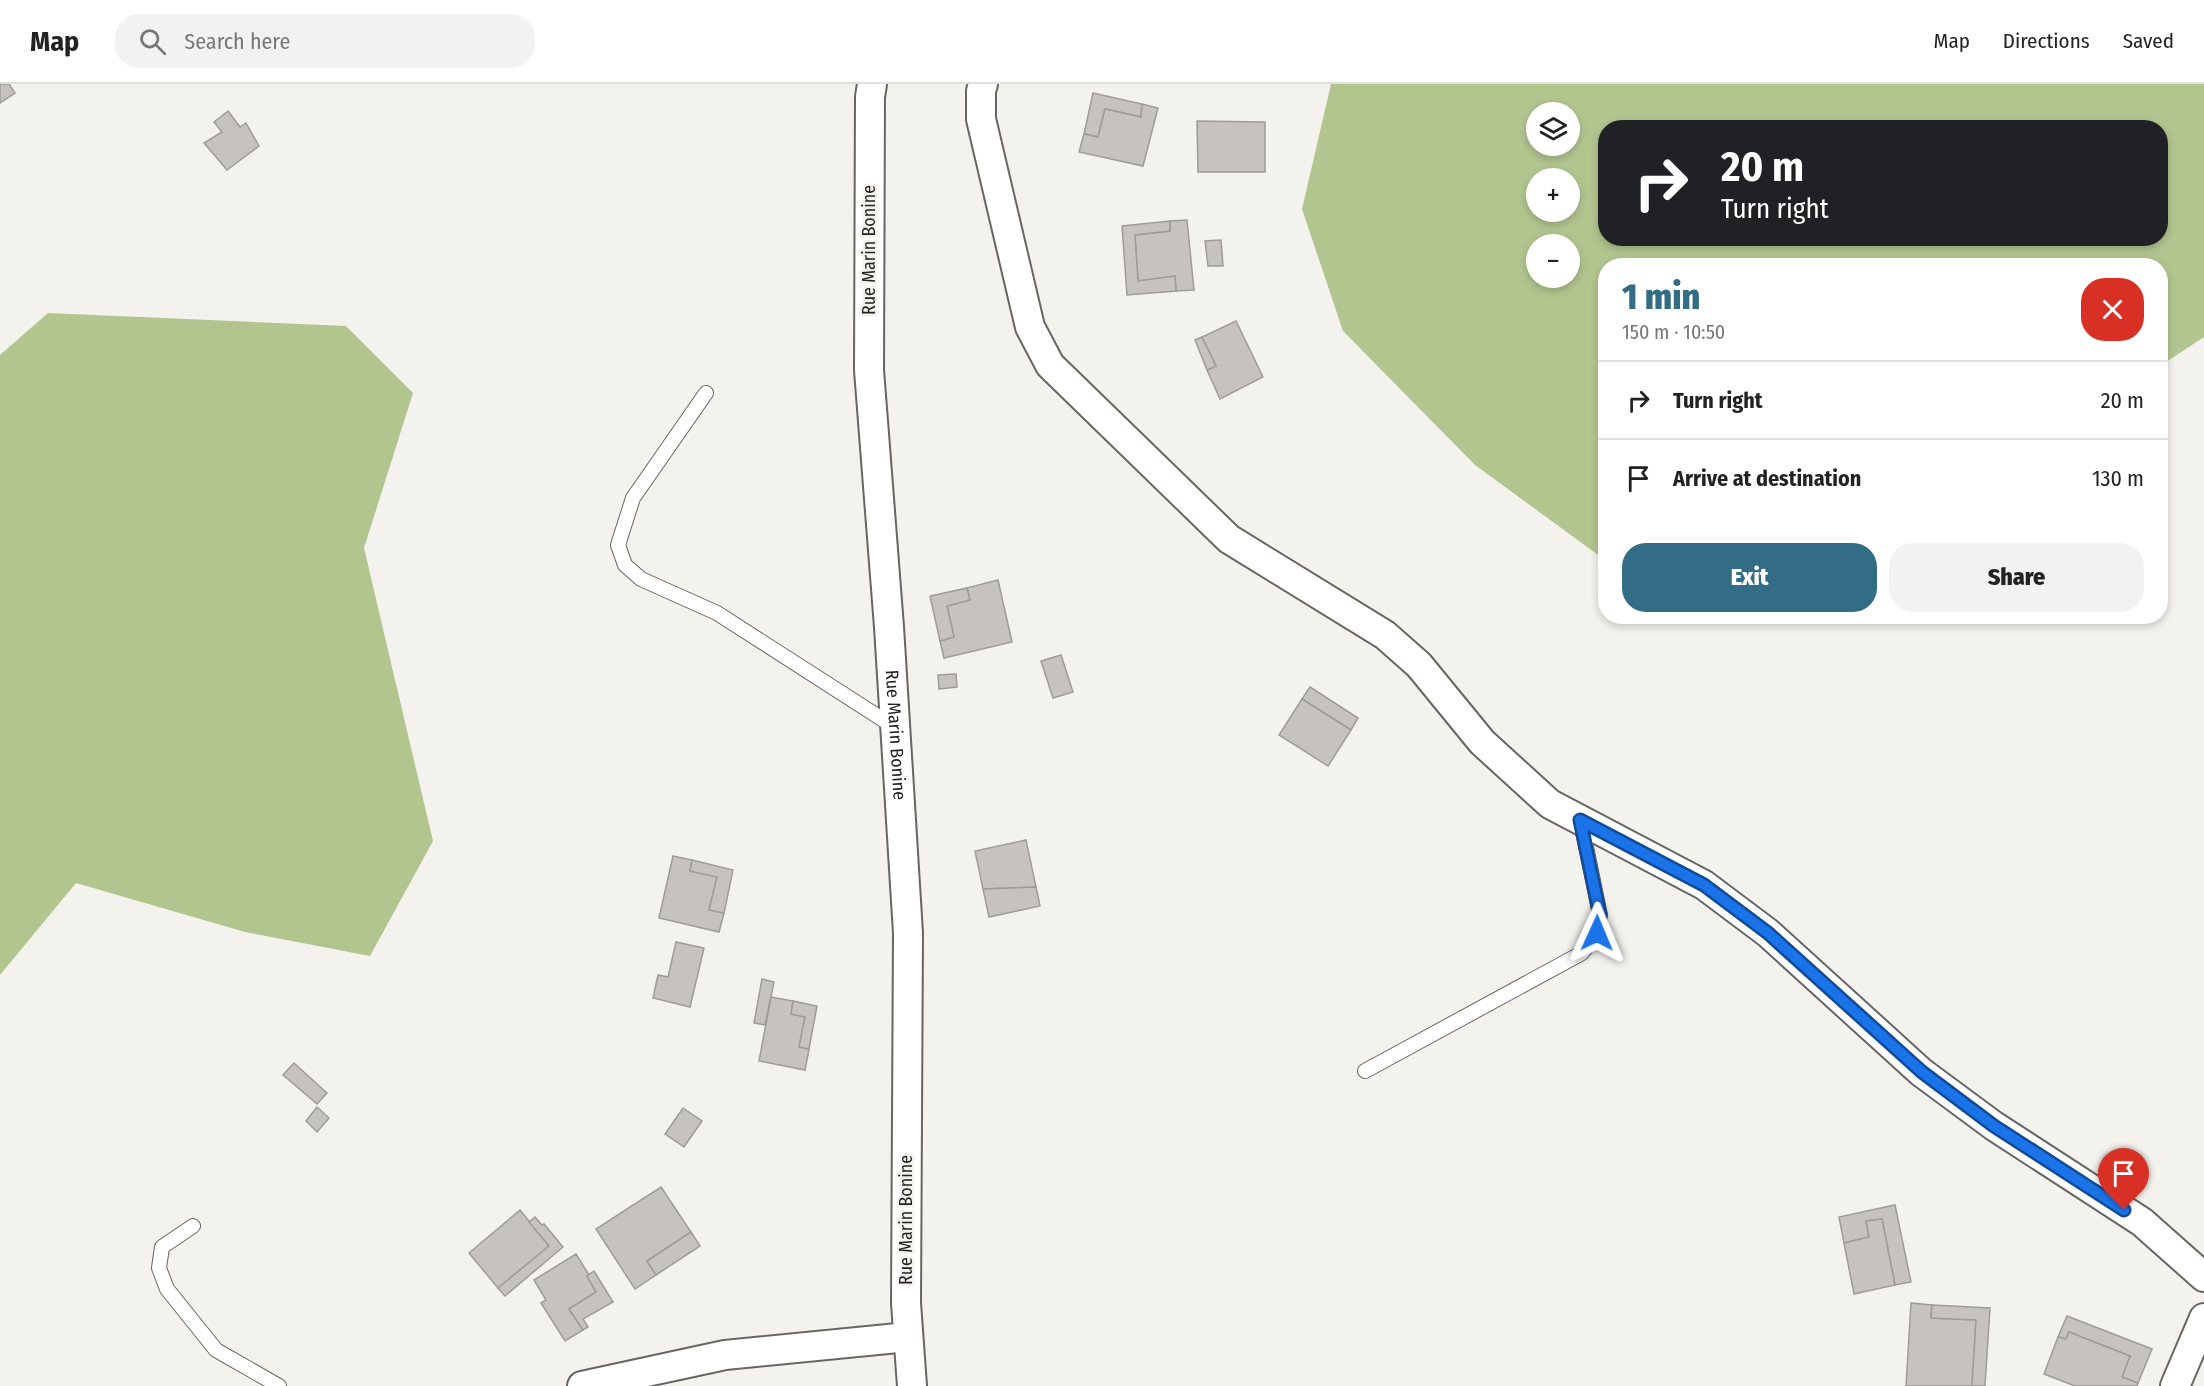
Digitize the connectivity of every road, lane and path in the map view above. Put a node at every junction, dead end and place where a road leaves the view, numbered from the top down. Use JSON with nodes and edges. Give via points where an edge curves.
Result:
{"nodes":[{"id":1,"x":872,"y":84,"type":"edge"},
{"id":2,"x":983,"y":84,"type":"edge"},
{"id":3,"x":706,"y":393,"type":"dead end"},
{"id":4,"x":896,"y":728,"type":"junction"},
{"id":5,"x":1580,"y":820,"type":"junction"},
{"id":6,"x":1365,"y":1071,"type":"dead end"},
{"id":7,"x":193,"y":1226,"type":"dead end"},
{"id":8,"x":2204,"y":1277,"type":"edge"},
{"id":9,"x":2204,"y":1318,"type":"edge"},
{"id":10,"x":908,"y":1337,"type":"junction"},
{"id":11,"x":279,"y":1386,"type":"edge"},
{"id":12,"x":582,"y":1386,"type":"edge"},
{"id":13,"x":912,"y":1386,"type":"edge"},
{"id":14,"x":2175,"y":1386,"type":"edge"}],
"edges":[{"from":1,"to":4,"type":"street","name":"Rue Marin Bonine","via":[[868,370]]},
{"from":2,"to":5,"type":"street","via":[[981,119],[1029,327],[1050,366],[1229,539],[1385,635],[1419,666],[1482,742],[1550,804]]},
{"from":3,"to":4,"type":"lane","via":[[633,498],[618,545],[625,565],[641,579],[717,613]]},
{"from":4,"to":10,"type":"street","name":"Rue Marin Bonine","via":[[908,933]]},
{"from":5,"to":6,"type":"lane","via":[[1600,915],[1597,933],[1582,953]]},
{"from":5,"to":8,"type":"street","via":[[1704,885],[1768,933],[1922,1072],[1994,1126],[2142,1222]]},
{"from":7,"to":11,"type":"lane","via":[[162,1248],[159,1268],[167,1289],[216,1350]]},
{"from":9,"to":14,"type":"street"},
{"from":10,"to":12,"type":"street","via":[[725,1355]]},
{"from":10,"to":13,"type":"street","name":"Rue Marin Bonine"}]}
